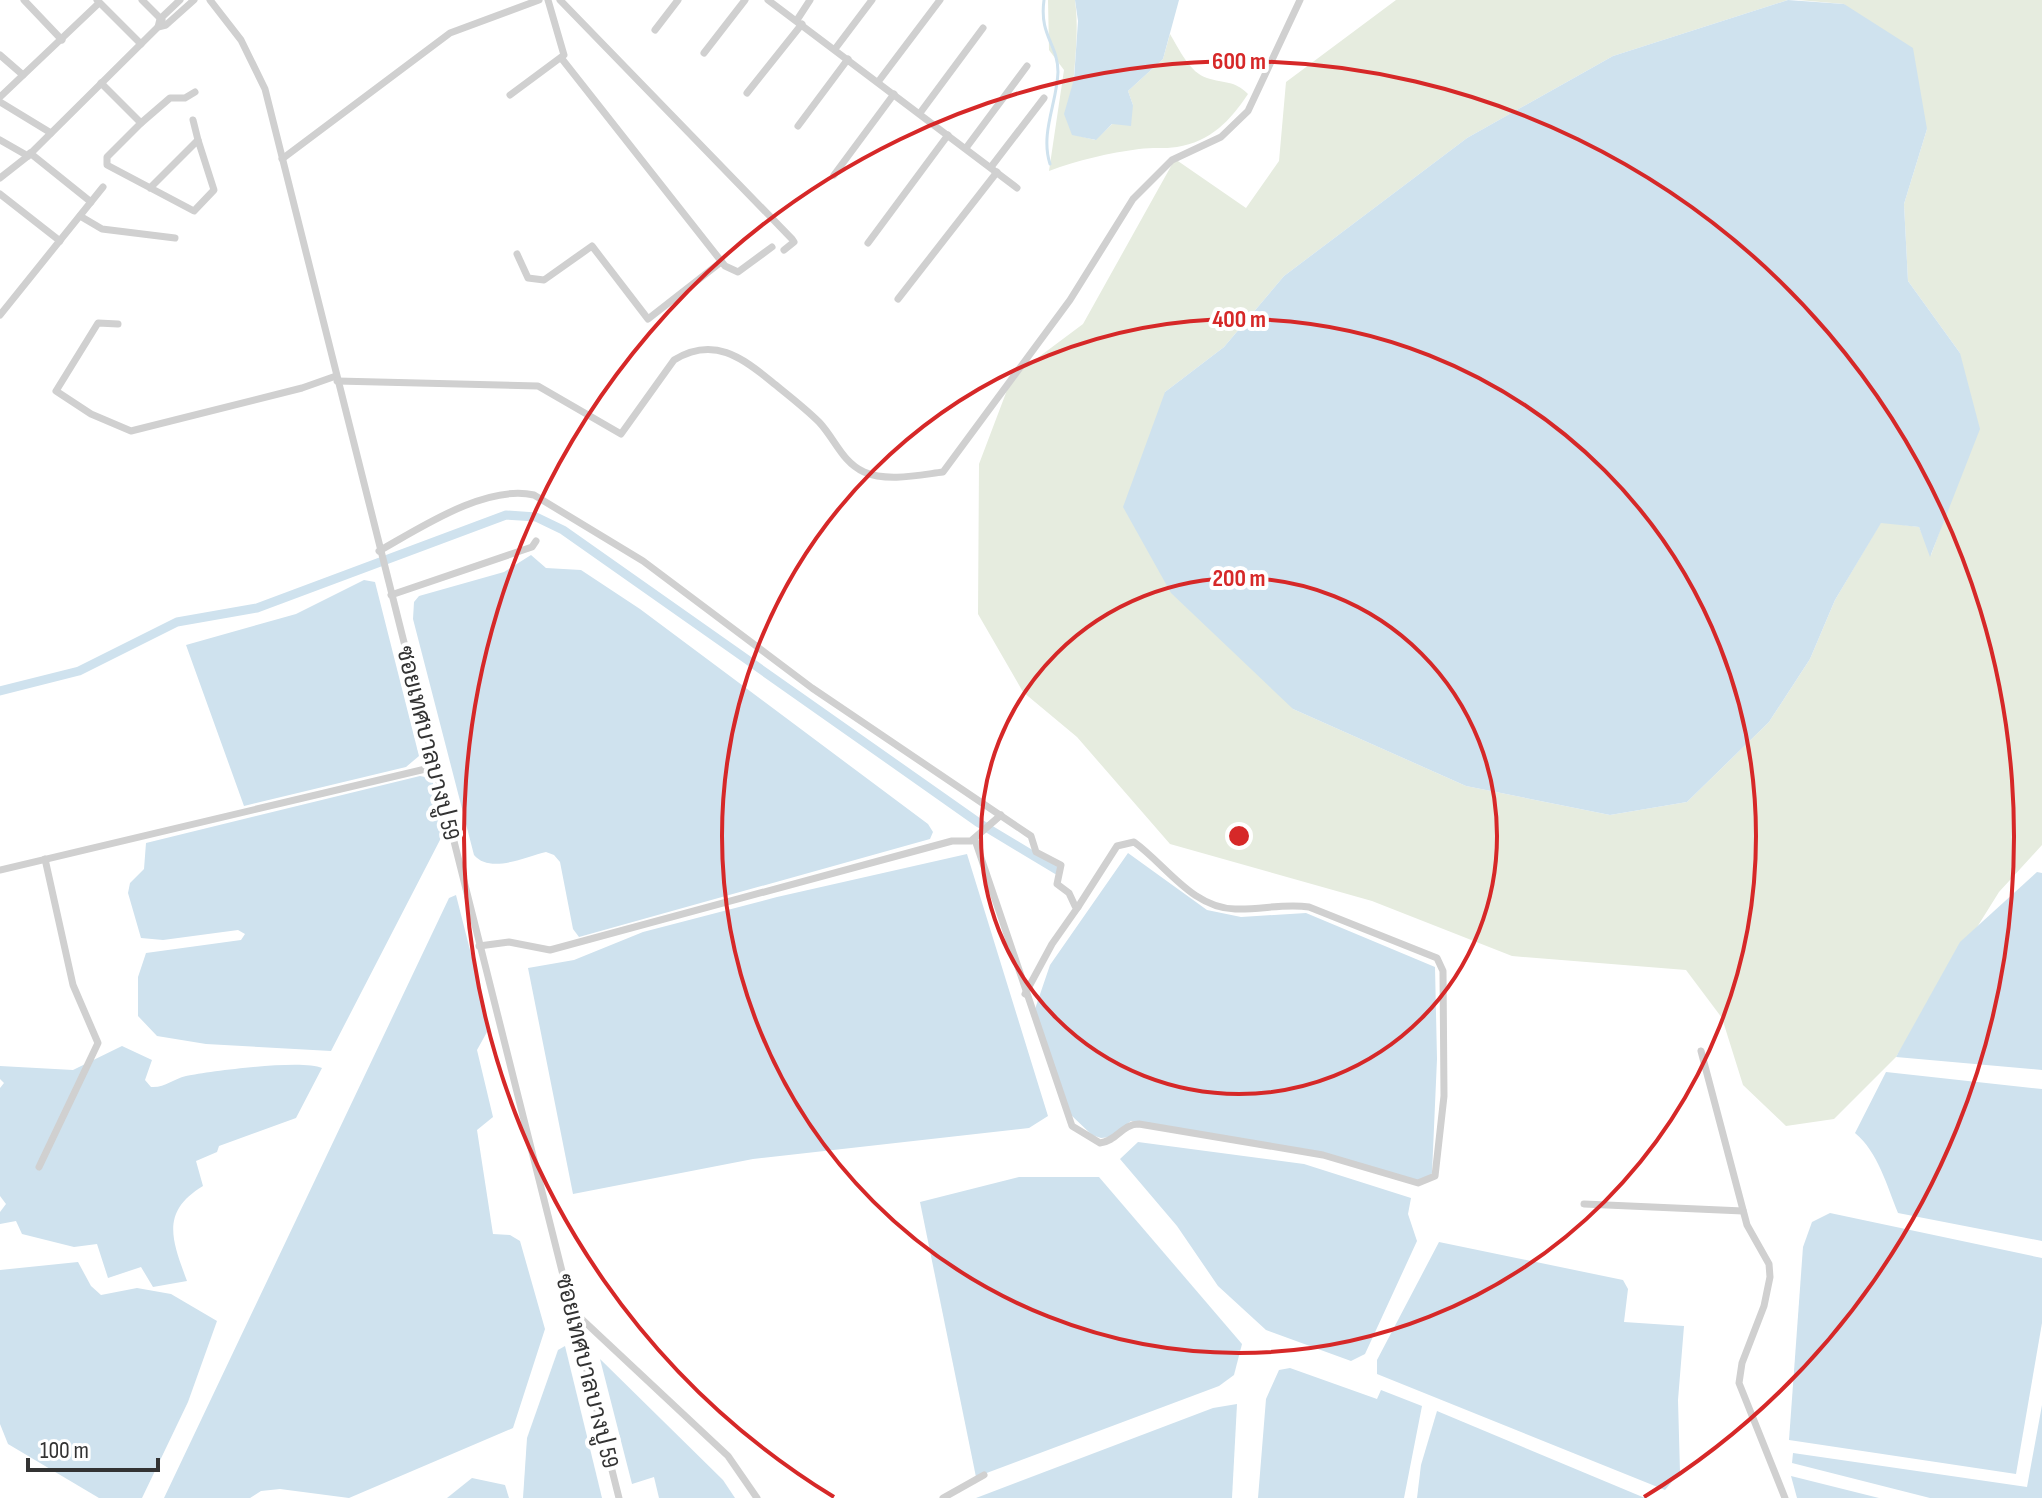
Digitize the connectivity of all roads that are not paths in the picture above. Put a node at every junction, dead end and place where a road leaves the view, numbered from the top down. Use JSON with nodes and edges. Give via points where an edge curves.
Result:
{"nodes":[{"id":1,"x":24,"y":0,"type":"edge"},
{"id":2,"x":142,"y":0,"type":"edge"},
{"id":3,"x":180,"y":0,"type":"edge"},
{"id":4,"x":194,"y":0,"type":"edge"},
{"id":5,"x":210,"y":0,"type":"edge"},
{"id":6,"x":539,"y":0,"type":"edge"},
{"id":7,"x":548,"y":0,"type":"edge"},
{"id":8,"x":560,"y":0,"type":"edge"},
{"id":9,"x":678,"y":0,"type":"edge"},
{"id":10,"x":745,"y":0,"type":"edge"},
{"id":11,"x":768,"y":0,"type":"edge"},
{"id":12,"x":810,"y":0,"type":"edge"},
{"id":13,"x":872,"y":0,"type":"edge"},
{"id":14,"x":940,"y":0,"type":"edge"},
{"id":15,"x":1300,"y":0,"type":"edge"},
{"id":16,"x":98,"y":1,"type":"edge"},
{"id":17,"x":799,"y":22,"type":"junction"},
{"id":18,"x":161,"y":23,"type":"junction"},
{"id":19,"x":983,"y":28,"type":"dead end"},
{"id":20,"x":655,"y":30,"type":"dead end"},
{"id":21,"x":62,"y":40,"type":"junction"},
{"id":22,"x":141,"y":44,"type":"junction"},
{"id":23,"x":835,"y":49,"type":"junction"},
{"id":24,"x":704,"y":53,"type":"dead end"},
{"id":25,"x":0,"y":55,"type":"edge"},
{"id":26,"x":562,"y":59,"type":"junction"},
{"id":27,"x":848,"y":59,"type":"junction"},
{"id":28,"x":1027,"y":66,"type":"dead end"},
{"id":29,"x":23,"y":75,"type":"junction"},
{"id":30,"x":878,"y":82,"type":"junction"},
{"id":31,"x":101,"y":83,"type":"junction"},
{"id":32,"x":195,"y":92,"type":"dead end"},
{"id":33,"x":747,"y":93,"type":"dead end"},
{"id":34,"x":894,"y":94,"type":"junction"},
{"id":35,"x":510,"y":95,"type":"dead end"},
{"id":36,"x":1044,"y":98,"type":"dead end"},
{"id":37,"x":0,"y":99,"type":"edge"},
{"id":38,"x":920,"y":113,"type":"junction"},
{"id":39,"x":193,"y":120,"type":"dead end"},
{"id":40,"x":141,"y":123,"type":"junction"},
{"id":41,"x":798,"y":126,"type":"dead end"},
{"id":42,"x":51,"y":133,"type":"junction"},
{"id":43,"x":948,"y":135,"type":"junction"},
{"id":44,"x":0,"y":140,"type":"edge"},
{"id":45,"x":198,"y":140,"type":"junction"},
{"id":46,"x":966,"y":148,"type":"junction"},
{"id":47,"x":29,"y":154,"type":"junction"},
{"id":48,"x":282,"y":159,"type":"junction"},
{"id":49,"x":994,"y":169,"type":"junction"},
{"id":50,"x":834,"y":175,"type":"dead end"},
{"id":51,"x":0,"y":178,"type":"edge"},
{"id":52,"x":103,"y":187,"type":"dead end"},
{"id":53,"x":150,"y":188,"type":"junction"},
{"id":54,"x":1017,"y":188,"type":"dead end"},
{"id":55,"x":0,"y":194,"type":"edge"},
{"id":56,"x":91,"y":202,"type":"junction"},
{"id":57,"x":80,"y":216,"type":"junction"},
{"id":58,"x":175,"y":238,"type":"dead end"},
{"id":59,"x":60,"y":241,"type":"junction"},
{"id":60,"x":868,"y":243,"type":"dead end"},
{"id":61,"x":772,"y":247,"type":"dead end"},
{"id":62,"x":784,"y":250,"type":"dead end"},
{"id":63,"x":517,"y":254,"type":"dead end"},
{"id":64,"x":721,"y":262,"type":"junction"},
{"id":65,"x":898,"y":299,"type":"dead end"},
{"id":66,"x":0,"y":315,"type":"edge"},
{"id":67,"x":118,"y":324,"type":"dead end"},
{"id":68,"x":337,"y":378,"type":"junction"},
{"id":69,"x":536,"y":541,"type":"dead end"},
{"id":70,"x":380,"y":554,"type":"junction"},
{"id":71,"x":391,"y":595,"type":"junction"},
{"id":72,"x":434,"y":767,"type":"junction"},
{"id":73,"x":1001,"y":815,"type":"junction"},
{"id":74,"x":975,"y":840,"type":"junction"},
{"id":75,"x":45,"y":859,"type":"junction"},
{"id":76,"x":0,"y":870,"type":"edge"},
{"id":77,"x":1078,"y":907,"type":"junction"},
{"id":78,"x":479,"y":946,"type":"junction"},
{"id":79,"x":1025,"y":994,"type":"junction"},
{"id":80,"x":1701,"y":1051,"type":"dead end"},
{"id":81,"x":39,"y":1167,"type":"dead end"},
{"id":82,"x":1584,"y":1204,"type":"dead end"},
{"id":83,"x":1743,"y":1211,"type":"junction"},
{"id":84,"x":570,"y":1308,"type":"junction"},
{"id":85,"x":984,"y":1475,"type":"dead end"},
{"id":86,"x":619,"y":1498,"type":"edge"},
{"id":87,"x":757,"y":1498,"type":"edge"},
{"id":88,"x":943,"y":1498,"type":"edge"},
{"id":89,"x":1785,"y":1498,"type":"edge"}],
"edges":[{"from":1,"to":21,"type":"street"},
{"from":2,"to":18,"type":"street"},
{"from":3,"to":18,"type":"street"},
{"from":4,"to":18,"type":"street"},
{"from":5,"to":48,"type":"street","name":"ซอยเทศบาลบางปู 59","via":[[253,59]]},
{"from":6,"to":48,"type":"street","via":[[450,33]]},
{"from":7,"to":26,"type":"street","via":[[562,39]]},
{"from":8,"to":62,"type":"street","via":[[792,239]]},
{"from":9,"to":20,"type":"street"},
{"from":10,"to":24,"type":"street"},
{"from":11,"to":17,"type":"street"},
{"from":12,"to":17,"type":"street"},
{"from":13,"to":23,"type":"street"},
{"from":14,"to":30,"type":"street"},
{"from":15,"to":68,"type":"street","via":[[1248,111],[1221,137],[1172,160],[1133,199],[1070,300],[943,472],[891,476],[859,469],[791,397],[740,356],[713,349],[674,360],[621,434],[538,386]]},
{"from":16,"to":21,"type":"street"},
{"from":16,"to":22,"type":"street"},
{"from":17,"to":23,"type":"street"},
{"from":17,"to":33,"type":"street"},
{"from":18,"to":22,"type":"street"},
{"from":19,"to":38,"type":"street"},
{"from":21,"to":29,"type":"street"},
{"from":22,"to":31,"type":"street"},
{"from":23,"to":27,"type":"street"},
{"from":25,"to":29,"type":"street"},
{"from":26,"to":35,"type":"street"},
{"from":26,"to":64,"type":"street"},
{"from":27,"to":30,"type":"street"},
{"from":27,"to":41,"type":"street"},
{"from":28,"to":46,"type":"street"},
{"from":29,"to":37,"type":"street"},
{"from":30,"to":34,"type":"street"},
{"from":31,"to":40,"type":"street"},
{"from":31,"to":42,"type":"street"},
{"from":32,"to":40,"type":"street","via":[[170,98]]},
{"from":34,"to":38,"type":"street"},
{"from":34,"to":50,"type":"street"},
{"from":36,"to":49,"type":"street"},
{"from":37,"to":42,"type":"street"},
{"from":38,"to":43,"type":"street"},
{"from":39,"to":45,"type":"street"},
{"from":40,"to":53,"type":"street","via":[[106,161]]},
{"from":42,"to":47,"type":"street"},
{"from":43,"to":46,"type":"street"},
{"from":43,"to":60,"type":"street"},
{"from":44,"to":47,"type":"street"},
{"from":45,"to":53,"type":"street"},
{"from":45,"to":53,"type":"street","via":[[214,190],[196,211]]},
{"from":46,"to":49,"type":"street"},
{"from":47,"to":51,"type":"street"},
{"from":47,"to":56,"type":"street"},
{"from":48,"to":68,"type":"street","name":"ซอยเทศบาลบางปู 59"},
{"from":49,"to":54,"type":"street"},
{"from":49,"to":65,"type":"street"},
{"from":52,"to":56,"type":"street"},
{"from":55,"to":59,"type":"street"},
{"from":56,"to":57,"type":"street"},
{"from":57,"to":58,"type":"street","via":[[102,229]]},
{"from":57,"to":59,"type":"street"},
{"from":59,"to":66,"type":"street"},
{"from":61,"to":64,"type":"street","via":[[738,272]]},
{"from":63,"to":64,"type":"street","via":[[528,278],[544,280],[592,246],[648,319]]},
{"from":67,"to":68,"type":"street","via":[[98,323],[56,391],[125,431]]},
{"from":68,"to":70,"type":"street","name":"ซอยเทศบาลบางปู 59"},
{"from":69,"to":71,"type":"street","via":[[532,547]]},
{"from":70,"to":71,"type":"street","name":"ซอยเทศบาลบางปู 59"},
{"from":70,"to":73,"type":"street","via":[[472,501],[534,495],[643,561],[812,688]]},
{"from":71,"to":72,"type":"street","name":"ซอยเทศบาลบางปู 59"},
{"from":72,"to":75,"type":"street"},
{"from":72,"to":78,"type":"street","name":"ซอยเทศบาลบางปู 59"},
{"from":73,"to":74,"type":"street"},
{"from":73,"to":77,"type":"street","via":[[1031,836],[1036,852],[1061,865],[1057,884]]},
{"from":74,"to":78,"type":"street","via":[[952,841],[550,950],[509,942]]},
{"from":74,"to":79,"type":"street"},
{"from":75,"to":76,"type":"street"},
{"from":75,"to":81,"type":"street","via":[[70,974],[98,1043]]},
{"from":77,"to":79,"type":"street"},
{"from":77,"to":79,"type":"street","via":[[1117,846],[1134,842],[1208,902],[1235,909],[1309,907],[1437,958],[1443,971],[1444,1096],[1435,1176],[1418,1183],[1323,1155],[1139,1124],[1128,1125],[1110,1141],[1094,1140],[1069,1122]]},
{"from":78,"to":84,"type":"street","name":"ซอยเทศบาลบางปู 59"},
{"from":80,"to":83,"type":"street"},
{"from":82,"to":83,"type":"street"},
{"from":83,"to":89,"type":"street","via":[[1770,1277],[1739,1383]]},
{"from":84,"to":86,"type":"street","name":"ซอยเทศบาลบางปู 59"},
{"from":84,"to":87,"type":"street","via":[[728,1456]]},
{"from":85,"to":88,"type":"street"}]}
